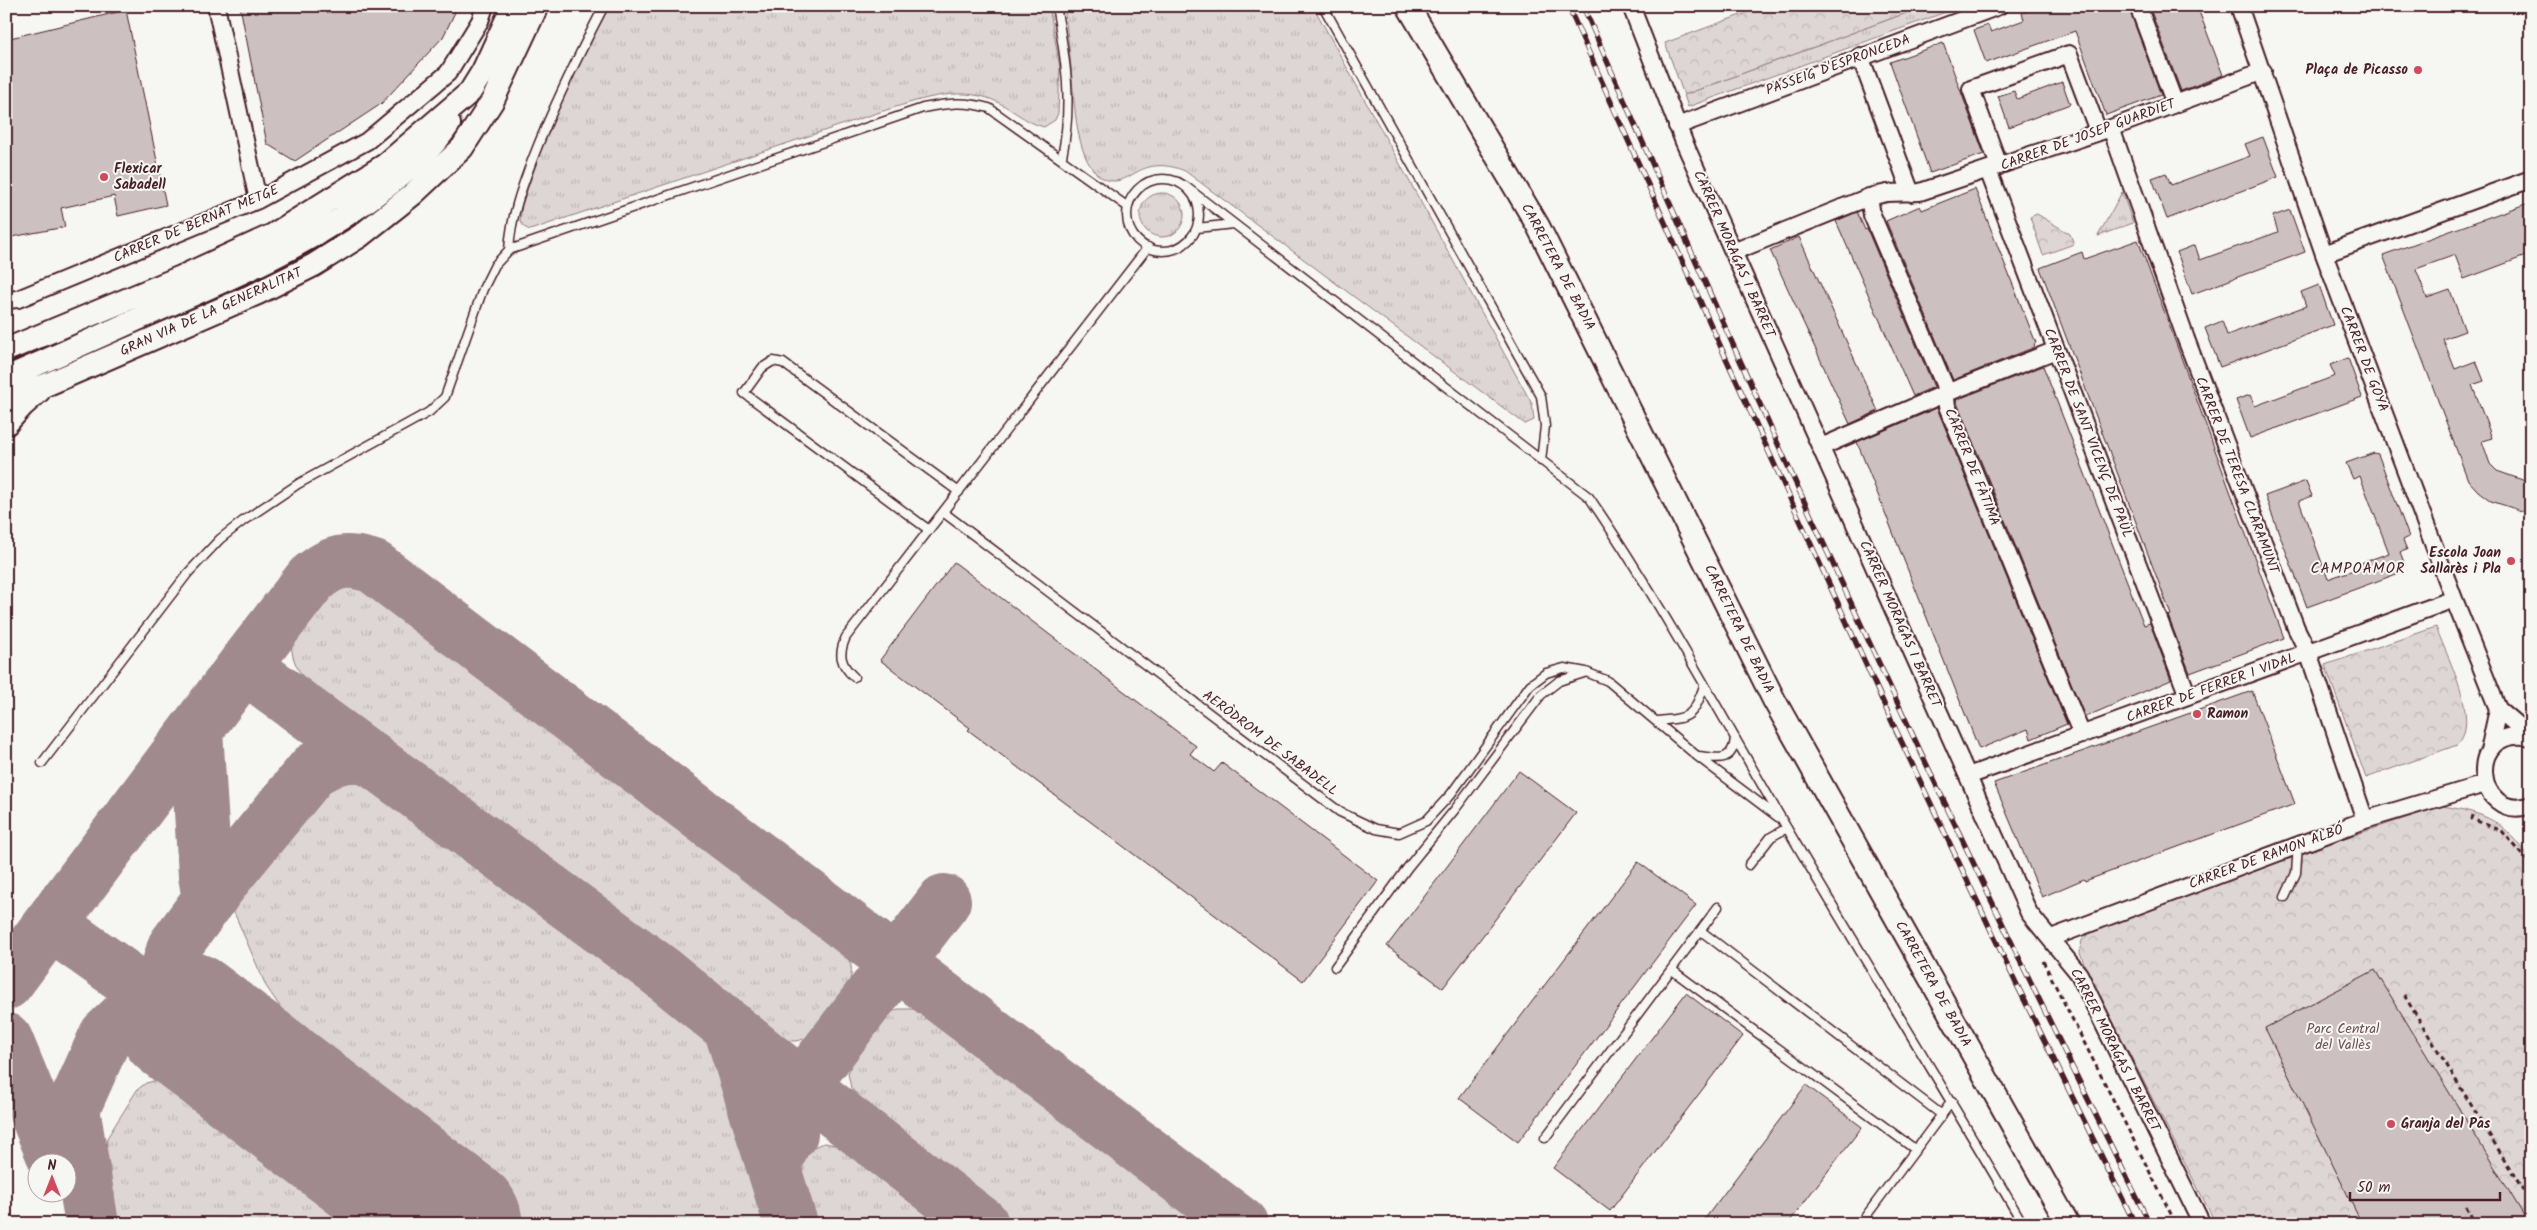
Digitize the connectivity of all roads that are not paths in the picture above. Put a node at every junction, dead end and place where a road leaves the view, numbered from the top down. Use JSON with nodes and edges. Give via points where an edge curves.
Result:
{"nodes":[{"id":1,"x":216,"y":6,"type":"edge"},
{"id":2,"x":485,"y":6,"type":"edge"},
{"id":3,"x":513,"y":6,"type":"edge"},
{"id":4,"x":525,"y":6,"type":"edge"},
{"id":5,"x":537,"y":6,"type":"edge"},
{"id":6,"x":604,"y":6,"type":"edge"},
{"id":7,"x":1056,"y":6,"type":"edge"},
{"id":8,"x":1322,"y":6,"type":"edge"},
{"id":9,"x":1405,"y":6,"type":"edge"},
{"id":10,"x":1631,"y":6,"type":"edge"},
{"id":11,"x":1999,"y":6,"type":"edge"},
{"id":12,"x":2138,"y":6,"type":"edge"},
{"id":13,"x":2240,"y":6,"type":"edge"},
{"id":14,"x":1860,"y":56,"type":"junction"},
{"id":15,"x":510,"y":65,"type":"junction"},
{"id":16,"x":2263,"y":71,"type":"junction"},
{"id":17,"x":470,"y":92,"type":"junction"},
{"id":18,"x":2175,"y":104,"type":"junction"},
{"id":19,"x":1677,"y":126,"type":"junction"},
{"id":20,"x":2105,"y":129,"type":"junction"},
{"id":21,"x":1062,"y":158,"type":"junction"},
{"id":22,"x":1994,"y":168,"type":"junction"},
{"id":23,"x":2531,"y":179,"type":"edge"},
{"id":24,"x":1185,"y":186,"type":"junction"},
{"id":25,"x":1911,"y":193,"type":"junction"},
{"id":26,"x":1869,"y":197,"type":"junction"},
{"id":27,"x":258,"y":200,"type":"junction"},
{"id":28,"x":1128,"y":207,"type":"junction"},
{"id":29,"x":1234,"y":224,"type":"junction"},
{"id":30,"x":1197,"y":228,"type":"junction"},
{"id":31,"x":1148,"y":247,"type":"junction"},
{"id":32,"x":509,"y":250,"type":"junction"},
{"id":33,"x":1733,"y":252,"type":"junction"},
{"id":34,"x":2324,"y":254,"type":"junction"},
{"id":35,"x":12,"y":299,"type":"edge"},
{"id":36,"x":6,"y":350,"type":"edge"},
{"id":37,"x":2056,"y":350,"type":"junction"},
{"id":38,"x":6,"y":378,"type":"edge"},
{"id":39,"x":48,"y":384,"type":"junction"},
{"id":40,"x":1944,"y":394,"type":"junction"},
{"id":41,"x":6,"y":399,"type":"edge"},
{"id":42,"x":6,"y":424,"type":"edge"},
{"id":43,"x":1821,"y":447,"type":"junction"},
{"id":44,"x":1541,"y":461,"type":"junction"},
{"id":45,"x":959,"y":492,"type":"junction"},
{"id":46,"x":943,"y":512,"type":"junction"},
{"id":47,"x":929,"y":530,"type":"junction"},
{"id":48,"x":2454,"y":599,"type":"junction"},
{"id":49,"x":2308,"y":652,"type":"junction"},
{"id":50,"x":1586,"y":672,"type":"junction"},
{"id":51,"x":854,"y":677,"type":"dead end"},
{"id":52,"x":1704,"y":686,"type":"junction"},
{"id":53,"x":2188,"y":696,"type":"junction"},
{"id":54,"x":2498,"y":709,"type":"junction"},
{"id":55,"x":1656,"y":721,"type":"junction"},
{"id":56,"x":2082,"y":734,"type":"junction"},
{"id":57,"x":2531,"y":737,"type":"edge"},
{"id":58,"x":1735,"y":738,"type":"junction"},
{"id":59,"x":2489,"y":751,"type":"junction"},
{"id":60,"x":1697,"y":756,"type":"junction"},
{"id":61,"x":42,"y":762,"type":"dead end"},
{"id":62,"x":1968,"y":776,"type":"junction"},
{"id":63,"x":2485,"y":784,"type":"junction"},
{"id":64,"x":2531,"y":805,"type":"edge"},
{"id":65,"x":1782,"y":820,"type":"junction"},
{"id":66,"x":2365,"y":820,"type":"junction"},
{"id":67,"x":1787,"y":828,"type":"junction"},
{"id":68,"x":2298,"y":845,"type":"junction"},
{"id":69,"x":1749,"y":865,"type":"dead end"},
{"id":70,"x":2284,"y":897,"type":"dead end"},
{"id":71,"x":1718,"y":907,"type":"dead end"},
{"id":72,"x":1701,"y":931,"type":"junction"},
{"id":73,"x":2051,"y":938,"type":"junction"},
{"id":74,"x":1335,"y":967,"type":"dead end"},
{"id":75,"x":1672,"y":970,"type":"junction"},
{"id":76,"x":1952,"y":1101,"type":"junction"},
{"id":77,"x":1942,"y":1115,"type":"junction"},
{"id":78,"x":1545,"y":1138,"type":"dead end"},
{"id":79,"x":1916,"y":1150,"type":"junction"},
{"id":80,"x":1860,"y":1224,"type":"edge"},
{"id":81,"x":2023,"y":1224,"type":"edge"},
{"id":82,"x":2068,"y":1224,"type":"edge"},
{"id":83,"x":2202,"y":1224,"type":"edge"}],
"edges":[{"from":1,"to":27,"type":"street"},
{"from":2,"to":27,"type":"street","name":"CARRER DE BERNAT METGE","via":[[480,21],[448,73],[367,141]]},
{"from":3,"to":17,"type":"street"},
{"from":4,"to":15,"type":"street"},
{"from":5,"to":15,"type":"street","name":"GRAN VIA DE LA GENERALITAT"},
{"from":6,"to":32,"type":"lane","via":[[551,110],[517,201],[510,227]]},
{"from":7,"to":21,"type":"lane","via":[[1067,69],[1068,126]]},
{"from":8,"to":44,"type":"lane","via":[[1541,396],[1546,426]]},
{"from":9,"to":82,"type":"street","name":"CARRETERA DE BADIA","via":[[1538,226],[1774,700]]},
{"from":10,"to":19,"type":"street","name":"CARRER MORAGAS I BARRET"},
{"from":11,"to":14,"type":"street","name":"PASSEIG D'ESPRONCEDA"},
{"from":12,"to":18,"type":"street"},
{"from":13,"to":16,"type":"street","name":"CARRER DE GOYA"},
{"from":14,"to":19,"type":"street","name":"PASSEIG D'ESPRONCEDA"},
{"from":14,"to":25,"type":"street"},
{"from":15,"to":39,"type":"street","name":"GRAN VIA DE LA GENERALITAT","via":[[462,148],[413,194],[360,236],[314,265],[258,293]]},
{"from":16,"to":18,"type":"street","name":"CARRER DE JOSEP GUARDIET"},
{"from":16,"to":34,"type":"street","name":"CARRER DE GOYA"},
{"from":17,"to":36,"type":"street","via":[[385,165],[273,235]]},
{"from":17,"to":38,"type":"street","via":[[440,138],[412,166],[324,231],[278,257]]},
{"from":18,"to":20,"type":"street","name":"CARRER DE JOSEP GUARDIET"},
{"from":19,"to":33,"type":"street","name":"CARRER MORAGAS I BARRET"},
{"from":20,"to":22,"type":"street","name":"CARRER DE JOSEP GUARDIET"},
{"from":20,"to":22,"type":"street","name":"CARRER DE TERESA CLARAMUNT","via":[[2069,54],[1971,89]]},
{"from":20,"to":49,"type":"street","name":"CARRER DE TERESA CLARAMUNT","via":[[2296,628]]},
{"from":21,"to":28,"type":"lane"},
{"from":21,"to":32,"type":"lane","via":[[989,108],[968,102],[946,103],[904,114]]},
{"from":22,"to":25,"type":"street","name":"CARRER DE JOSEP GUARDIET"},
{"from":22,"to":37,"type":"street","name":"CARRER DE SANT VICENÇ DE PAÜL"},
{"from":23,"to":34,"type":"street"},
{"from":24,"to":28,"type":"lane","via":[[1164,179],[1151,180],[1133,195]]},
{"from":24,"to":29,"type":"lane"},
{"from":24,"to":30,"type":"lane","via":[[1198,205]]},
{"from":25,"to":26,"type":"street","name":"CARRER DE JOSEP GUARDIET"},
{"from":26,"to":33,"type":"street","name":"CARRER DE JOSEP GUARDIET"},
{"from":26,"to":40,"type":"street","name":"CARRER DE FÀTIMA","via":[[1872,215],[1944,384]]},
{"from":27,"to":35,"type":"street","name":"CARRER DE BERNAT METGE"},
{"from":28,"to":31,"type":"lane","via":[[1131,231]]},
{"from":29,"to":30,"type":"lane"},
{"from":29,"to":44,"type":"lane"},
{"from":30,"to":31,"type":"lane","via":[[1182,245],[1171,250]]},
{"from":31,"to":45,"type":"lane"},
{"from":32,"to":61,"type":"lane","via":[[495,265],[483,289],[445,397],[429,412],[298,484],[220,539],[188,573]]},
{"from":33,"to":43,"type":"street","name":"CARRER MORAGAS I BARRET"},
{"from":34,"to":48,"type":"street","name":"CARRER DE GOYA"},
{"from":37,"to":40,"type":"street"},
{"from":37,"to":53,"type":"street","name":"CARRER DE SANT VICENÇ DE PAÜL"},
{"from":39,"to":41,"type":"street","name":"GRAN VIA DE LA GENERALITAT"},
{"from":39,"to":42,"type":"street"},
{"from":40,"to":43,"type":"street"},
{"from":40,"to":56,"type":"street","name":"CARRER DE FÀTIMA"},
{"from":43,"to":62,"type":"street","name":"CARRER MORAGAS I BARRET"},
{"from":44,"to":52,"type":"lane","via":[[1588,497]]},
{"from":45,"to":46,"type":"lane"},
{"from":45,"to":47,"type":"lane","via":[[783,364],[773,361],[762,368],[744,393]]},
{"from":46,"to":47,"type":"lane"},
{"from":46,"to":50,"type":"lane","name":"AERÒDROM DE SABADELL","via":[[1340,812],[1376,829],[1399,833],[1426,821],[1452,794],[1530,685],[1546,673],[1564,668]]},
{"from":47,"to":51,"type":"lane","via":[[846,637],[840,652],[841,660]]},
{"from":48,"to":49,"type":"street","name":"CARRER DE FERRER I VIDAL"},
{"from":48,"to":54,"type":"street","name":"CARRER DE GOYA"},
{"from":49,"to":53,"type":"street","name":"CARRER DE FERRER I VIDAL"},
{"from":49,"to":66,"type":"street","name":"CARRER DE TERESA CLARAMUNT"},
{"from":50,"to":55,"type":"lane","via":[[1608,681]]},
{"from":50,"to":74,"type":"lane","via":[[1559,681],[1541,695]]},
{"from":52,"to":55,"type":"lane","via":[[1691,715],[1683,719]]},
{"from":52,"to":58,"type":"lane"},
{"from":53,"to":56,"type":"street","name":"CARRER DE FERRER I VIDAL"},
{"from":54,"to":57,"type":"street","name":"CARRER DE GOYA"},
{"from":54,"to":59,"type":"street"},
{"from":55,"to":60,"type":"lane"},
{"from":56,"to":62,"type":"street","name":"CARRER DE FERRER I VIDAL"},
{"from":57,"to":59,"type":"street","via":[[2512,736]]},
{"from":58,"to":60,"type":"lane","via":[[1730,754],[1718,759]]},
{"from":58,"to":65,"type":"lane"},
{"from":59,"to":63,"type":"street","via":[[2484,762]]},
{"from":60,"to":65,"type":"lane"},
{"from":62,"to":73,"type":"street","name":"CARRER MORAGAS I BARRET","via":[[2029,913]]},
{"from":63,"to":64,"type":"street","via":[[2497,800],[2506,805]]},
{"from":63,"to":66,"type":"street","name":"CARRER DE RAMON ALBÓ"},
{"from":65,"to":67,"type":"lane"},
{"from":66,"to":68,"type":"street","name":"CARRER DE RAMON ALBÓ"},
{"from":67,"to":69,"type":"lane","via":[[1771,837]]},
{"from":67,"to":76,"type":"lane"},
{"from":68,"to":70,"type":"lane","via":[[2296,873]]},
{"from":68,"to":73,"type":"street","name":"CARRER DE RAMON ALBÓ"},
{"from":71,"to":72,"type":"lane"},
{"from":72,"to":75,"type":"lane"},
{"from":72,"to":77,"type":"lane"},
{"from":73,"to":83,"type":"street","name":"CARRER MORAGAS I BARRET","via":[[2079,974]]},
{"from":75,"to":78,"type":"lane"},
{"from":75,"to":79,"type":"lane"},
{"from":76,"to":77,"type":"lane"},
{"from":76,"to":81,"type":"lane"},
{"from":77,"to":79,"type":"lane"},
{"from":79,"to":80,"type":"lane"}]}
